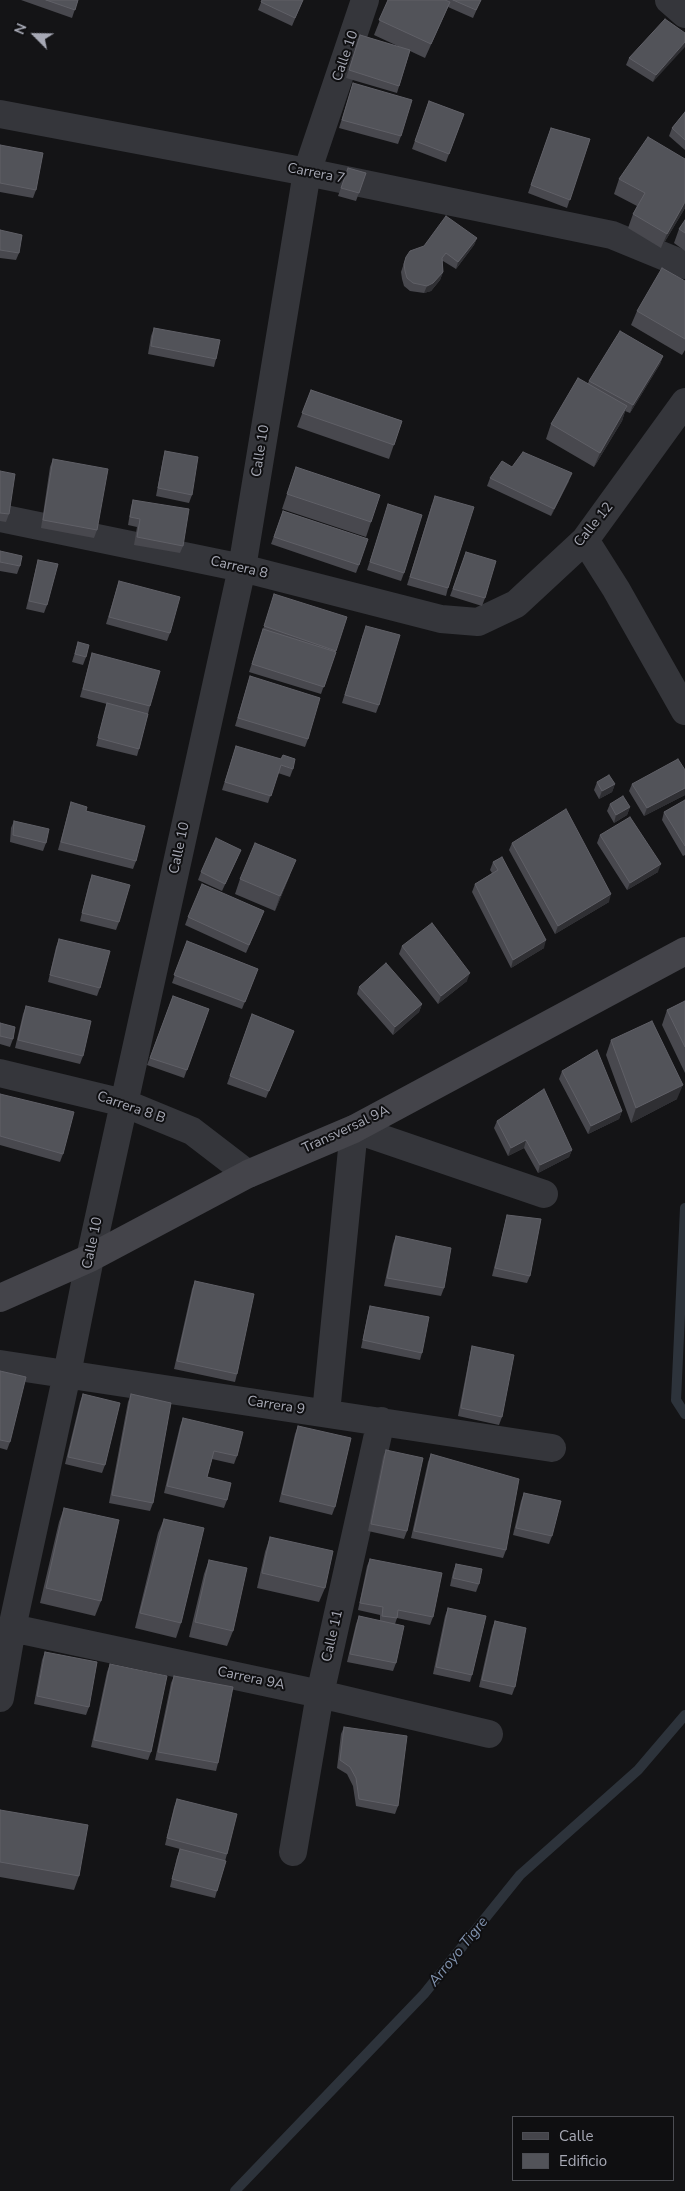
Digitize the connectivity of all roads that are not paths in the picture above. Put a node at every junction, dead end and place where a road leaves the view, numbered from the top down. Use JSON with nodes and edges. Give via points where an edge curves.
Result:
{"nodes":[{"id":1,"x":365,"y":0,"type":"edge"},
{"id":2,"x":669,"y":0,"type":"edge"},
{"id":3,"x":685,"y":14,"type":"edge"},
{"id":4,"x":0,"y":114,"type":"edge"},
{"id":5,"x":307,"y":172,"type":"junction"},
{"id":6,"x":685,"y":266,"type":"edge"},
{"id":7,"x":685,"y":402,"type":"edge"},
{"id":8,"x":0,"y":518,"type":"edge"},
{"id":9,"x":585,"y":540,"type":"junction"},
{"id":10,"x":242,"y":568,"type":"junction"},
{"id":11,"x":478,"y":622,"type":"joint"},
{"id":12,"x":685,"y":711,"type":"edge"},
{"id":13,"x":685,"y":950,"type":"edge"},
{"id":14,"x":0,"y":1073,"type":"edge"},
{"id":15,"x":124,"y":1103,"type":"junction"},
{"id":16,"x":354,"y":1129,"type":"junction"},
{"id":17,"x":248,"y":1174,"type":"junction"},
{"id":18,"x":544,"y":1194,"type":"dead end"},
{"id":19,"x":90,"y":1258,"type":"junction"},
{"id":20,"x":0,"y":1298,"type":"edge"},
{"id":21,"x":0,"y":1364,"type":"edge"},
{"id":22,"x":67,"y":1374,"type":"junction"},
{"id":23,"x":326,"y":1413,"type":"junction"},
{"id":24,"x":381,"y":1421,"type":"junction"},
{"id":25,"x":552,"y":1448,"type":"dead end"},
{"id":26,"x":12,"y":1628,"type":"junction"},
{"id":27,"x":320,"y":1694,"type":"junction"},
{"id":28,"x":0,"y":1698,"type":"edge"},
{"id":29,"x":489,"y":1734,"type":"dead end"},
{"id":30,"x":293,"y":1852,"type":"dead end"}],
"edges":[{"from":1,"to":5,"type":"street","name":"Calle 10"},
{"from":2,"to":3,"type":"street"},
{"from":4,"to":5,"type":"street","name":"Carrera 7"},
{"from":5,"to":6,"type":"street","name":"Carrera 7","via":[[612,235]]},
{"from":5,"to":10,"type":"street","name":"Calle 10"},
{"from":7,"to":9,"type":"street","name":"Calle 12"},
{"from":8,"to":10,"type":"street","name":"Carrera 8"},
{"from":9,"to":11,"type":"street","name":"Calle 12","via":[[516,604]]},
{"from":9,"to":12,"type":"street"},
{"from":10,"to":11,"type":"street","name":"Carrera 8","via":[[441,619]]},
{"from":10,"to":15,"type":"street","name":"Calle 10"},
{"from":13,"to":16,"type":"main road","name":"Transversal 9A"},
{"from":14,"to":15,"type":"street","name":"Carrera 8 B"},
{"from":15,"to":17,"type":"street","name":"Carrera 8 B","via":[[192,1130]]},
{"from":15,"to":19,"type":"street","name":"Calle 10"},
{"from":16,"to":17,"type":"main road","name":"Transversal 9A"},
{"from":16,"to":18,"type":"street"},
{"from":16,"to":23,"type":"street"},
{"from":17,"to":19,"type":"main road","name":"Transversal 9A"},
{"from":19,"to":20,"type":"main road","name":"Transversal 9A"},
{"from":19,"to":22,"type":"street","name":"Calle 10"},
{"from":21,"to":22,"type":"street","name":"Carrera 9"},
{"from":22,"to":23,"type":"street","name":"Carrera 9"},
{"from":22,"to":26,"type":"street","name":"Calle 10"},
{"from":23,"to":24,"type":"street","name":"Carrera 9"},
{"from":24,"to":25,"type":"street","name":"Carrera 9"},
{"from":24,"to":27,"type":"street","name":"Calle 11"},
{"from":26,"to":27,"type":"street","name":"Carrera 9A"},
{"from":26,"to":28,"type":"street","name":"Calle 10"},
{"from":27,"to":29,"type":"street","name":"Carrera 9A"},
{"from":27,"to":30,"type":"street","name":"Calle 11"}]}
